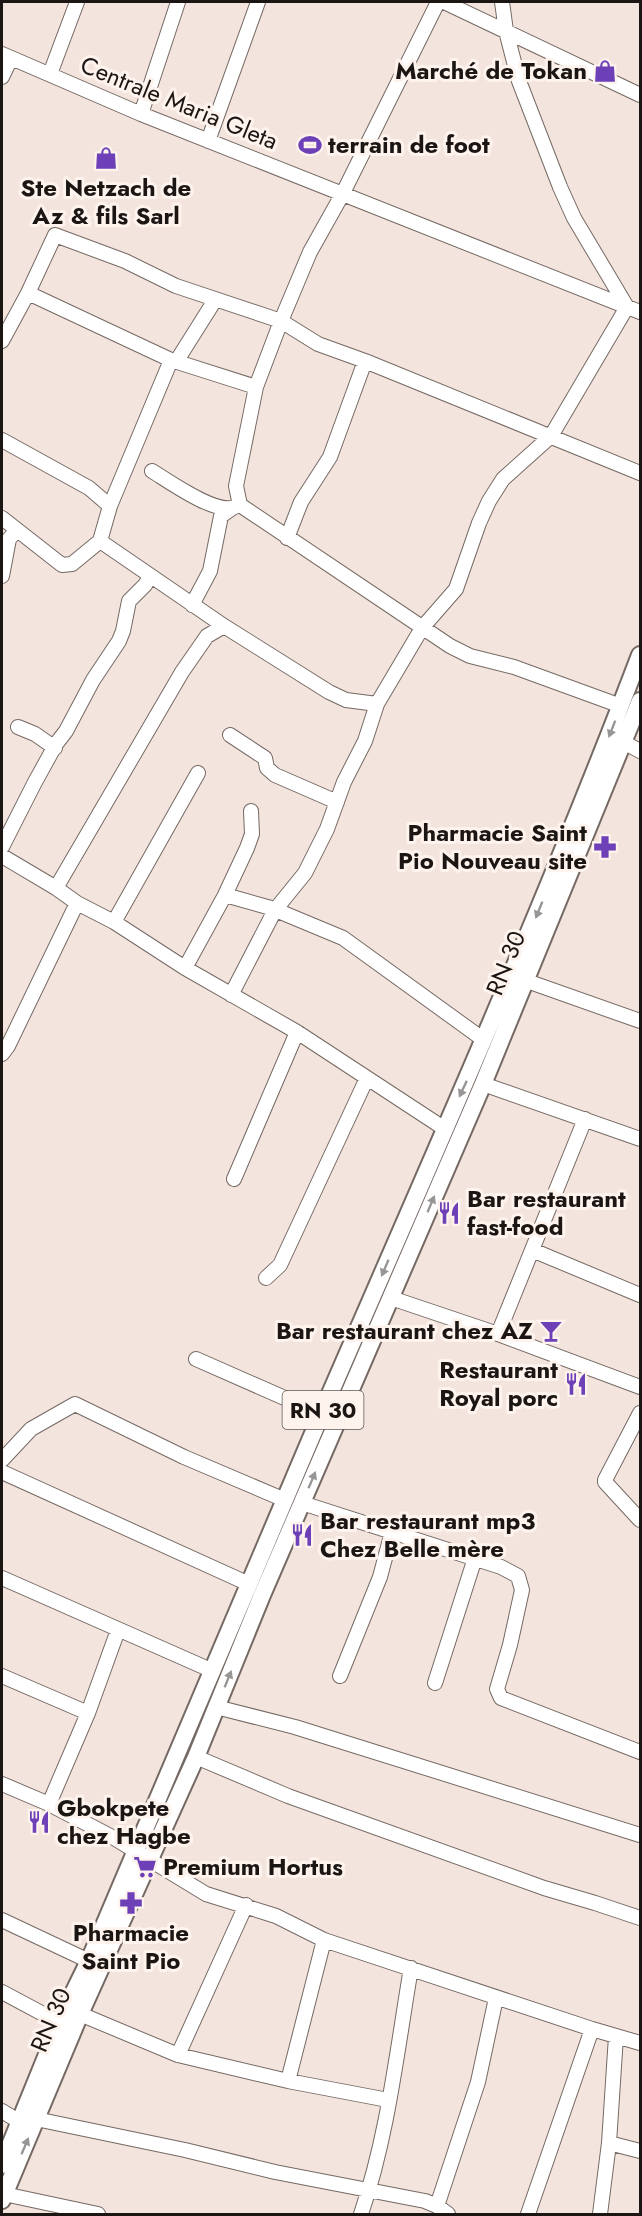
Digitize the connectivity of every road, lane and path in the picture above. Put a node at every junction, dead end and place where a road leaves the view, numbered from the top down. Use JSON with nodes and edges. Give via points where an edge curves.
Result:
{"nodes":[{"id":1,"x":77,"y":2,"type":"edge"},
{"id":2,"x":178,"y":2,"type":"edge"},
{"id":3,"x":258,"y":2,"type":"edge"},
{"id":4,"x":438,"y":2,"type":"edge"},
{"id":5,"x":444,"y":2,"type":"edge"},
{"id":6,"x":502,"y":2,"type":"edge"},
{"id":7,"x":506,"y":31,"type":"junction"},
{"id":8,"x":6,"y":56,"type":"edge"},
{"id":9,"x":50,"y":74,"type":"junction"},
{"id":10,"x":2,"y":77,"type":"edge"},
{"id":11,"x":640,"y":95,"type":"edge"},
{"id":12,"x":141,"y":114,"type":"junction"},
{"id":13,"x":208,"y":141,"type":"junction"},
{"id":14,"x":343,"y":193,"type":"junction"},
{"id":15,"x":28,"y":293,"type":"junction"},
{"id":16,"x":215,"y":300,"type":"junction"},
{"id":17,"x":634,"y":309,"type":"edge"},
{"id":18,"x":281,"y":321,"type":"junction"},
{"id":19,"x":2,"y":341,"type":"edge"},
{"id":20,"x":174,"y":361,"type":"junction"},
{"id":21,"x":365,"y":361,"type":"junction"},
{"id":22,"x":256,"y":387,"type":"junction"},
{"id":23,"x":551,"y":436,"type":"junction"},
{"id":24,"x":2,"y":441,"type":"edge"},
{"id":25,"x":153,"y":471,"type":"dead end"},
{"id":26,"x":640,"y":473,"type":"edge"},
{"id":27,"x":110,"y":506,"type":"junction"},
{"id":28,"x":236,"y":507,"type":"junction"},
{"id":29,"x":2,"y":518,"type":"edge"},
{"id":30,"x":17,"y":530,"type":"junction"},
{"id":31,"x":287,"y":538,"type":"junction"},
{"id":32,"x":100,"y":541,"type":"junction"},
{"id":33,"x":2,"y":576,"type":"edge"},
{"id":34,"x":150,"y":577,"type":"junction"},
{"id":35,"x":192,"y":605,"type":"junction"},
{"id":36,"x":224,"y":626,"type":"junction"},
{"id":37,"x":422,"y":628,"type":"junction"},
{"id":38,"x":640,"y":655,"type":"edge"},
{"id":39,"x":640,"y":701,"type":"edge"},
{"id":40,"x":377,"y":704,"type":"junction"},
{"id":41,"x":621,"y":706,"type":"junction"},
{"id":42,"x":18,"y":727,"type":"dead end"},
{"id":43,"x":230,"y":735,"type":"dead end"},
{"id":44,"x":625,"y":744,"type":"junction"},
{"id":45,"x":54,"y":748,"type":"junction"},
{"id":46,"x":640,"y":751,"type":"edge"},
{"id":47,"x":198,"y":773,"type":"dead end"},
{"id":48,"x":337,"y":802,"type":"junction"},
{"id":49,"x":250,"y":811,"type":"dead end"},
{"id":50,"x":2,"y":848,"type":"edge"},
{"id":51,"x":2,"y":856,"type":"edge"},
{"id":52,"x":56,"y":888,"type":"junction"},
{"id":53,"x":225,"y":895,"type":"junction"},
{"id":54,"x":77,"y":903,"type":"junction"},
{"id":55,"x":275,"y":910,"type":"junction"},
{"id":56,"x":114,"y":922,"type":"junction"},
{"id":57,"x":185,"y":968,"type":"junction"},
{"id":58,"x":524,"y":980,"type":"junction"},
{"id":59,"x":231,"y":995,"type":"junction"},
{"id":60,"x":640,"y":1021,"type":"edge"},
{"id":61,"x":297,"y":1032,"type":"junction"},
{"id":62,"x":484,"y":1040,"type":"junction"},
{"id":63,"x":2,"y":1054,"type":"edge"},
{"id":64,"x":367,"y":1078,"type":"junction"},
{"id":65,"x":483,"y":1084,"type":"junction"},
{"id":66,"x":585,"y":1119,"type":"junction"},
{"id":67,"x":445,"y":1129,"type":"junction"},
{"id":68,"x":640,"y":1139,"type":"edge"},
{"id":69,"x":234,"y":1179,"type":"dead end"},
{"id":70,"x":532,"y":1251,"type":"junction"},
{"id":71,"x":266,"y":1278,"type":"dead end"},
{"id":72,"x":640,"y":1295,"type":"edge"},
{"id":73,"x":391,"y":1298,"type":"junction"},
{"id":74,"x":498,"y":1335,"type":"junction"},
{"id":75,"x":196,"y":1359,"type":"dead end"},
{"id":76,"x":640,"y":1387,"type":"edge"},
{"id":77,"x":640,"y":1413,"type":"edge"},
{"id":78,"x":321,"y":1414,"type":"junction"},
{"id":79,"x":2,"y":1460,"type":"edge"},
{"id":80,"x":2,"y":1472,"type":"edge"},
{"id":81,"x":285,"y":1500,"type":"junction"},
{"id":82,"x":302,"y":1503,"type":"junction"},
{"id":83,"x":640,"y":1520,"type":"edge"},
{"id":84,"x":392,"y":1532,"type":"junction"},
{"id":85,"x":475,"y":1558,"type":"junction"},
{"id":86,"x":2,"y":1578,"type":"edge"},
{"id":87,"x":249,"y":1584,"type":"junction"},
{"id":88,"x":118,"y":1630,"type":"junction"},
{"id":89,"x":213,"y":1671,"type":"junction"},
{"id":90,"x":2,"y":1676,"type":"edge"},
{"id":91,"x":340,"y":1676,"type":"dead end"},
{"id":92,"x":435,"y":1683,"type":"dead end"},
{"id":93,"x":216,"y":1707,"type":"junction"},
{"id":94,"x":88,"y":1713,"type":"junction"},
{"id":95,"x":640,"y":1752,"type":"edge"},
{"id":96,"x":196,"y":1757,"type":"junction"},
{"id":97,"x":2,"y":1784,"type":"edge"},
{"id":98,"x":50,"y":1804,"type":"junction"},
{"id":99,"x":640,"y":1835,"type":"edge"},
{"id":100,"x":142,"y":1855,"type":"junction"},
{"id":101,"x":246,"y":1905,"type":"junction"},
{"id":102,"x":640,"y":1918,"type":"edge"},
{"id":103,"x":2,"y":1920,"type":"edge"},
{"id":104,"x":324,"y":1940,"type":"junction"},
{"id":105,"x":88,"y":1961,"type":"junction"},
{"id":106,"x":411,"y":1968,"type":"junction"},
{"id":107,"x":2,"y":1992,"type":"edge"},
{"id":108,"x":496,"y":1998,"type":"junction"},
{"id":109,"x":80,"y":2014,"type":"junction"},
{"id":110,"x":60,"y":2024,"type":"junction"},
{"id":111,"x":592,"y":2029,"type":"junction"},
{"id":112,"x":616,"y":2036,"type":"junction"},
{"id":113,"x":640,"y":2043,"type":"edge"},
{"id":114,"x":178,"y":2055,"type":"junction"},
{"id":115,"x":288,"y":2080,"type":"junction"},
{"id":116,"x":388,"y":2100,"type":"junction"},
{"id":117,"x":2,"y":2111,"type":"edge"},
{"id":118,"x":28,"y":2121,"type":"junction"},
{"id":119,"x":609,"y":2143,"type":"junction"},
{"id":120,"x":640,"y":2151,"type":"edge"},
{"id":121,"x":2,"y":2165,"type":"edge"},
{"id":122,"x":370,"y":2189,"type":"junction"},
{"id":123,"x":3,"y":2197,"type":"edge"},
{"id":124,"x":442,"y":2210,"type":"edge"},
{"id":125,"x":99,"y":2214,"type":"edge"},
{"id":126,"x":361,"y":2214,"type":"edge"},
{"id":127,"x":528,"y":2214,"type":"edge"},
{"id":128,"x":600,"y":2214,"type":"edge"}],
"edges":[{"from":1,"to":9,"type":"street"},
{"from":2,"to":12,"type":"street"},
{"from":3,"to":13,"type":"street"},
{"from":4,"to":14,"type":"street"},
{"from":5,"to":7,"type":"street"},
{"from":6,"to":7,"type":"street"},
{"from":7,"to":11,"type":"street"},
{"from":7,"to":17,"type":"street","via":[[519,81],[574,218]]},
{"from":8,"to":9,"type":"street","name":"Centrale Maria Gleta"},
{"from":8,"to":10,"type":"street"},
{"from":9,"to":12,"type":"street","name":"Centrale Maria Gleta"},
{"from":12,"to":13,"type":"street","name":"Centrale Maria Gleta"},
{"from":13,"to":14,"type":"street","name":"Centrale Maria Gleta"},
{"from":14,"to":17,"type":"street","name":"Centrale Maria Gleta"},
{"from":14,"to":18,"type":"street","via":[[310,252]]},
{"from":15,"to":16,"type":"street","via":[[54,235]]},
{"from":15,"to":19,"type":"street"},
{"from":15,"to":20,"type":"street"},
{"from":16,"to":18,"type":"street"},
{"from":16,"to":20,"type":"street"},
{"from":17,"to":23,"type":"street"},
{"from":18,"to":21,"type":"street","via":[[318,344]]},
{"from":18,"to":22,"type":"street"},
{"from":20,"to":22,"type":"street"},
{"from":20,"to":27,"type":"street"},
{"from":21,"to":23,"type":"street"},
{"from":21,"to":31,"type":"street","via":[[330,457],[302,502]]},
{"from":22,"to":28,"type":"street","via":[[236,486]]},
{"from":23,"to":26,"type":"street"},
{"from":23,"to":37,"type":"street","via":[[503,479],[478,523],[456,589]]},
{"from":24,"to":27,"type":"street","via":[[88,489]]},
{"from":25,"to":28,"type":"street","via":[[195,497],[219,507]]},
{"from":27,"to":32,"type":"street"},
{"from":28,"to":31,"type":"street"},
{"from":28,"to":35,"type":"street","via":[[220,516],[210,571]]},
{"from":29,"to":30,"type":"street"},
{"from":30,"to":32,"type":"street","via":[[62,565],[72,564]]},
{"from":30,"to":33,"type":"street","via":[[9,539]]},
{"from":31,"to":37,"type":"street"},
{"from":32,"to":34,"type":"street"},
{"from":34,"to":35,"type":"street"},
{"from":34,"to":45,"type":"street","via":[[129,601],[119,641]]},
{"from":35,"to":36,"type":"street"},
{"from":36,"to":40,"type":"street","via":[[329,692]]},
{"from":36,"to":52,"type":"street","via":[[207,636],[187,664]]},
{"from":37,"to":40,"type":"street"},
{"from":37,"to":41,"type":"street","via":[[470,656],[514,667]]},
{"from":38,"to":41,"type":"main road","number":"RN 30"},
{"from":39,"to":44,"type":"main road","name":"RN 30","number":"RN 30"},
{"from":40,"to":48,"type":"street"},
{"from":41,"to":62,"type":"main road","number":"RN 30","one_way":true},
{"from":42,"to":45,"type":"street"},
{"from":43,"to":48,"type":"street","via":[[265,758],[267,768],[275,776]]},
{"from":44,"to":46,"type":"street"},
{"from":44,"to":58,"type":"main road","name":"RN 30","number":"RN 30"},
{"from":45,"to":50,"type":"street"},
{"from":47,"to":56,"type":"street"},
{"from":48,"to":55,"type":"street","via":[[305,873]]},
{"from":49,"to":53,"type":"street","via":[[252,834]]},
{"from":51,"to":52,"type":"street"},
{"from":52,"to":54,"type":"street"},
{"from":53,"to":55,"type":"street"},
{"from":53,"to":57,"type":"street"},
{"from":54,"to":56,"type":"street"},
{"from":54,"to":63,"type":"street"},
{"from":55,"to":59,"type":"street"},
{"from":55,"to":62,"type":"street","via":[[343,938]]},
{"from":56,"to":57,"type":"street"},
{"from":57,"to":59,"type":"street"},
{"from":58,"to":60,"type":"street"},
{"from":58,"to":65,"type":"main road","name":"RN 30","number":"RN 30"},
{"from":59,"to":61,"type":"street"},
{"from":61,"to":64,"type":"street"},
{"from":61,"to":69,"type":"street"},
{"from":62,"to":67,"type":"main road","number":"RN 30","one_way":true},
{"from":64,"to":67,"type":"street"},
{"from":64,"to":71,"type":"street","via":[[280,1265]]},
{"from":65,"to":66,"type":"street"},
{"from":73,"to":65,"type":"main road","name":"RN 30","number":"RN 30","one_way":true},
{"from":66,"to":68,"type":"street"},
{"from":66,"to":70,"type":"street"},
{"from":67,"to":78,"type":"main road","number":"RN 30","one_way":true},
{"from":70,"to":72,"type":"street"},
{"from":70,"to":74,"type":"street"},
{"from":73,"to":74,"type":"street"},
{"from":82,"to":73,"type":"main road","name":"RN 30","number":"RN 30","one_way":true},
{"from":74,"to":76,"type":"street"},
{"from":75,"to":78,"type":"street"},
{"from":77,"to":83,"type":"street","via":[[605,1480]]},
{"from":78,"to":81,"type":"main road","number":"RN 30"},
{"from":79,"to":81,"type":"street","via":[[31,1429],[75,1404],[184,1458]]},
{"from":80,"to":87,"type":"street"},
{"from":81,"to":87,"type":"main road","number":"RN 30"},
{"from":82,"to":84,"type":"street"},
{"from":93,"to":82,"type":"main road","name":"RN 30","number":"RN 30","one_way":true},
{"from":84,"to":85,"type":"street"},
{"from":84,"to":91,"type":"street","via":[[380,1577]]},
{"from":85,"to":92,"type":"street"},
{"from":85,"to":95,"type":"street","via":[[518,1576],[522,1590],[497,1689],[501,1698]]},
{"from":86,"to":88,"type":"street"},
{"from":87,"to":89,"type":"main road","number":"RN 30"},
{"from":88,"to":89,"type":"street"},
{"from":88,"to":94,"type":"street"},
{"from":89,"to":100,"type":"main road","number":"RN 30"},
{"from":90,"to":94,"type":"street"},
{"from":93,"to":96,"type":"main road","name":"RN 30","number":"RN 30"},
{"from":93,"to":99,"type":"street","via":[[295,1727]]},
{"from":94,"to":98,"type":"street"},
{"from":96,"to":100,"type":"main road","name":"RN 30","number":"RN 30"},
{"from":96,"to":102,"type":"street","via":[[288,1796],[544,1888]]},
{"from":97,"to":98,"type":"street"},
{"from":98,"to":100,"type":"street"},
{"from":100,"to":101,"type":"street","via":[[206,1893]]},
{"from":100,"to":105,"type":"main road","number":"RN 30"},
{"from":100,"to":109,"type":"main road","name":"RN 30","number":"RN 30"},
{"from":101,"to":104,"type":"street"},
{"from":101,"to":114,"type":"street"},
{"from":103,"to":105,"type":"street"},
{"from":104,"to":106,"type":"street"},
{"from":104,"to":115,"type":"street"},
{"from":105,"to":110,"type":"main road","number":"RN 30"},
{"from":106,"to":108,"type":"street"},
{"from":106,"to":116,"type":"street"},
{"from":107,"to":110,"type":"street"},
{"from":108,"to":111,"type":"street"},
{"from":108,"to":124,"type":"street","via":[[478,2082]]},
{"from":109,"to":114,"type":"street"},
{"from":109,"to":118,"type":"main road","name":"RN 30","number":"RN 30"},
{"from":110,"to":118,"type":"main road","number":"RN 30"},
{"from":111,"to":112,"type":"street"},
{"from":111,"to":127,"type":"street"},
{"from":112,"to":113,"type":"street"},
{"from":112,"to":119,"type":"street"},
{"from":114,"to":115,"type":"street"},
{"from":115,"to":116,"type":"street"},
{"from":116,"to":122,"type":"street"},
{"from":117,"to":118,"type":"street"},
{"from":118,"to":121,"type":"main road","number":"RN 30"},
{"from":118,"to":122,"type":"street"},
{"from":123,"to":118,"type":"main road","name":"RN 30","number":"RN 30","one_way":true},
{"from":119,"to":120,"type":"street"},
{"from":119,"to":128,"type":"street"},
{"from":122,"to":124,"type":"street","via":[[425,2200]]},
{"from":122,"to":126,"type":"street"},
{"from":123,"to":125,"type":"street"}]}
